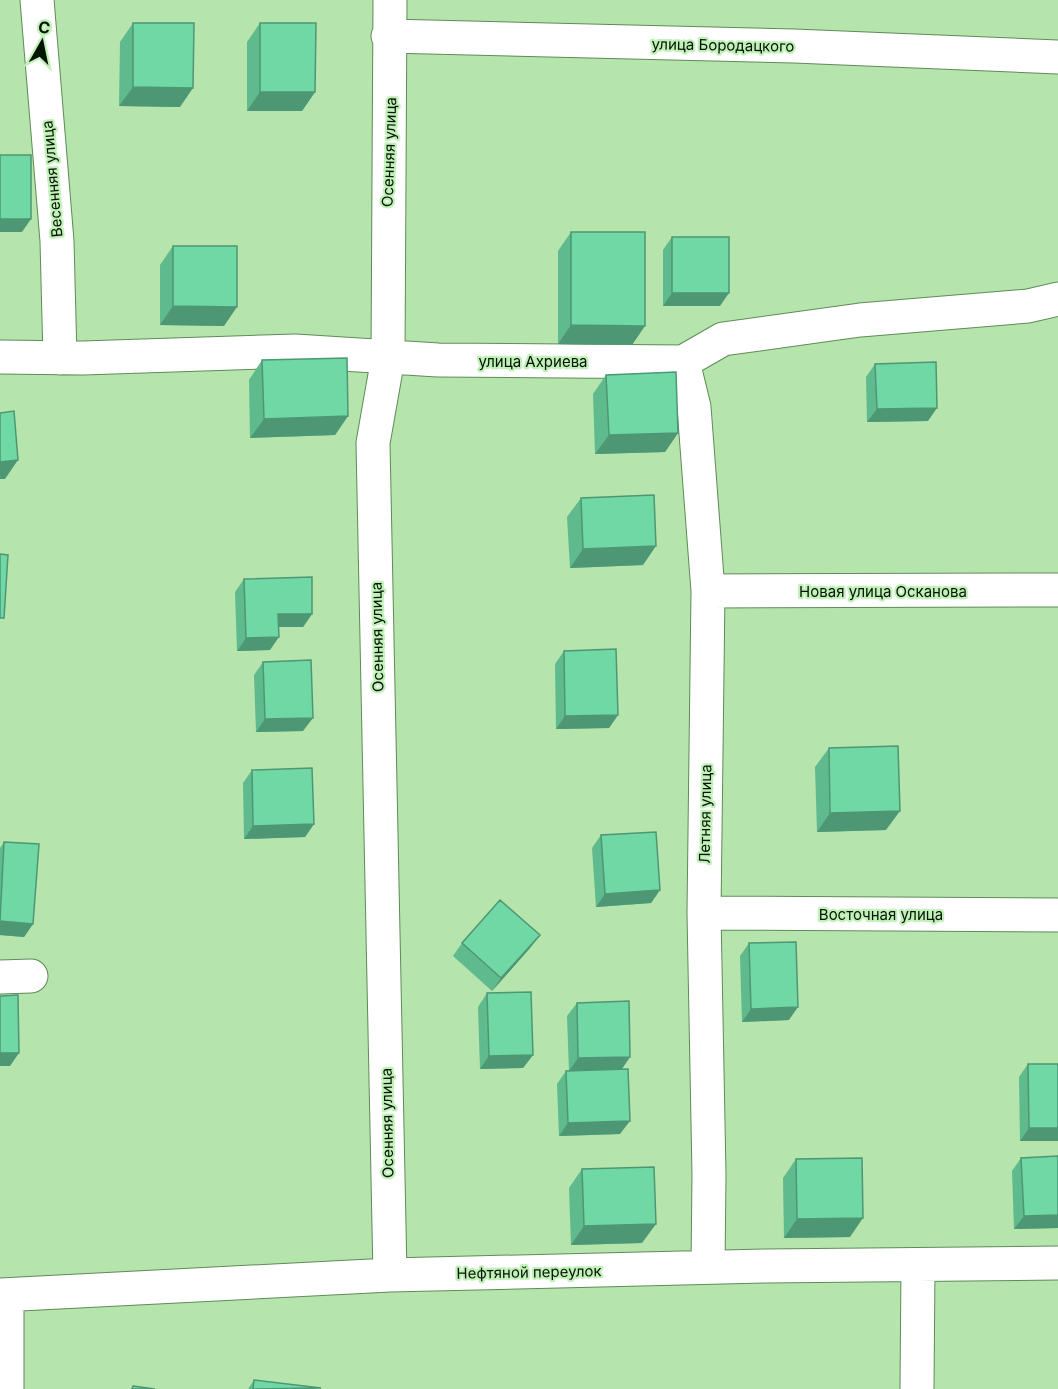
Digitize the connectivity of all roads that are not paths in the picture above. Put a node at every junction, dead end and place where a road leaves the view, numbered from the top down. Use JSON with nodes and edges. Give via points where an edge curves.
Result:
{"nodes":[{"id":1,"x":37,"y":0,"type":"edge"},
{"id":2,"x":390,"y":0,"type":"edge"},
{"id":3,"x":388,"y":36,"type":"junction"},
{"id":4,"x":1058,"y":57,"type":"edge"},
{"id":5,"x":1058,"y":298,"type":"edge"},
{"id":6,"x":0,"y":357,"type":"edge"},
{"id":7,"x":60,"y":358,"type":"junction"},
{"id":8,"x":388,"y":358,"type":"junction"},
{"id":9,"x":683,"y":362,"type":"junction"},
{"id":10,"x":1058,"y":590,"type":"edge"},
{"id":11,"x":708,"y":591,"type":"junction"},
{"id":12,"x":704,"y":912,"type":"junction"},
{"id":13,"x":1058,"y":915,"type":"edge"},
{"id":14,"x":1058,"y":1263,"type":"edge"},
{"id":15,"x":918,"y":1266,"type":"junction"},
{"id":16,"x":708,"y":1267,"type":"junction"},
{"id":17,"x":390,"y":1275,"type":"junction"},
{"id":18,"x":4,"y":1295,"type":"edge"},
{"id":19,"x":7,"y":1389,"type":"edge"},
{"id":20,"x":917,"y":1389,"type":"edge"}],
"edges":[{"from":1,"to":7,"type":"street","name":"Весенняя улица","via":[[57,242]]},
{"from":2,"to":3,"type":"street","name":"Осенняя улица"},
{"from":3,"to":4,"type":"street","name":"улица Бородацкого"},
{"from":3,"to":8,"type":"street","name":"Осенняя улица"},
{"from":5,"to":9,"type":"street","via":[[1028,306],[860,320],[723,339]]},
{"from":6,"to":7,"type":"street","name":"улица Ахриева"},
{"from":7,"to":8,"type":"street","name":"улица Ахриева","via":[[295,351]]},
{"from":8,"to":9,"type":"street","name":"улица Ахриева"},
{"from":8,"to":17,"type":"street","name":"Осенняя улица","via":[[373,443]]},
{"from":9,"to":11,"type":"street","name":"Летняя улица","via":[[694,407]]},
{"from":10,"to":11,"type":"street","name":"Новая улица Осканова"},
{"from":11,"to":12,"type":"street","name":"Летняя улица"},
{"from":12,"to":13,"type":"street","name":"Восточная улица"},
{"from":12,"to":16,"type":"street","name":"Летняя улица","via":[[710,1175]]},
{"from":14,"to":15,"type":"street","name":"Нефтяной переулок"},
{"from":15,"to":16,"type":"street","name":"Нефтяной переулок"},
{"from":15,"to":20,"type":"street"},
{"from":16,"to":17,"type":"street","name":"Нефтяной переулок"},
{"from":17,"to":18,"type":"street","name":"Нефтяной переулок"},
{"from":18,"to":19,"type":"street"}]}
